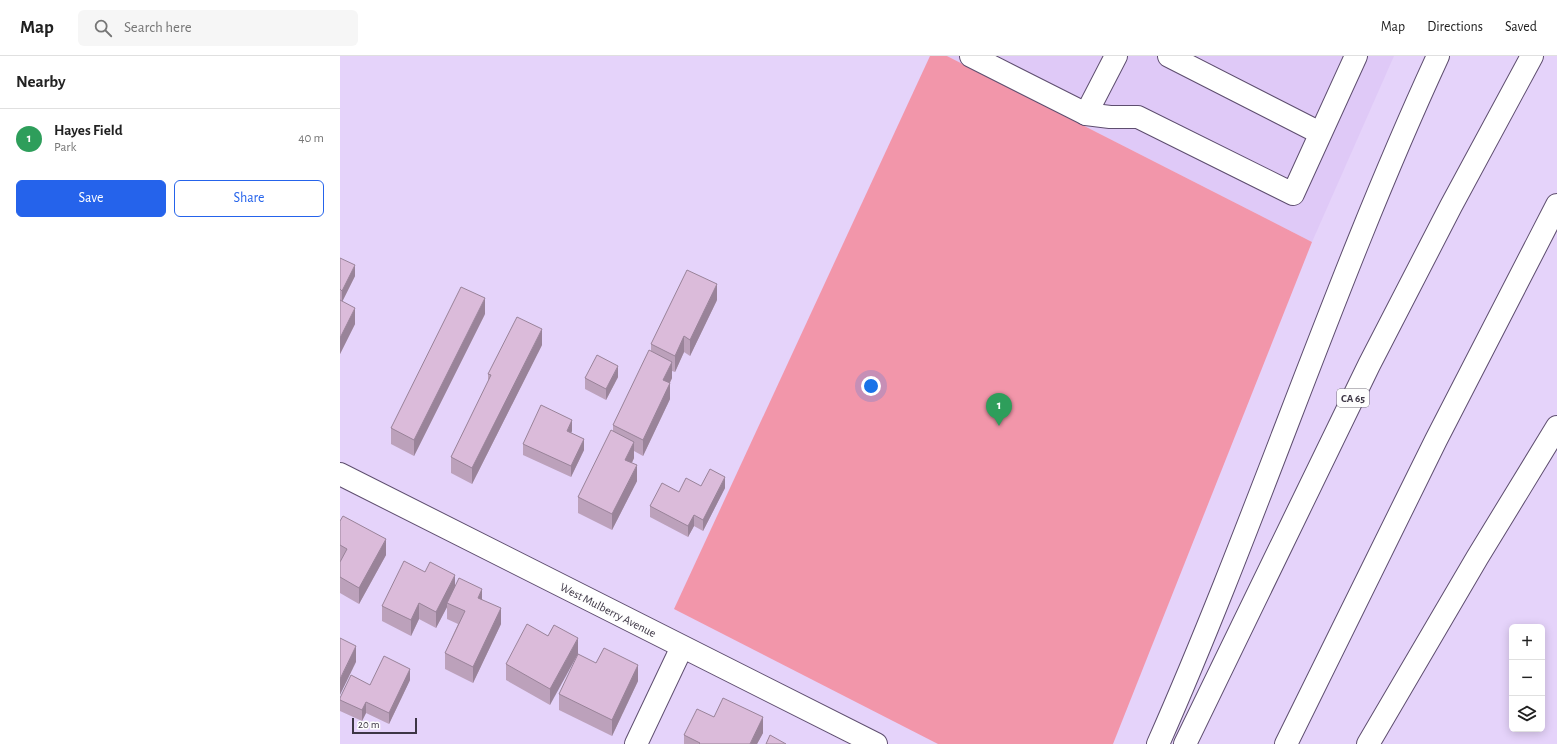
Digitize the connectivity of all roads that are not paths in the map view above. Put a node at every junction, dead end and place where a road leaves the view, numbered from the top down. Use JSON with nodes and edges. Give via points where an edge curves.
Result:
{"nodes":[{"id":1,"x":971,"y":56,"type":"edge"},
{"id":2,"x":1116,"y":56,"type":"edge"},
{"id":3,"x":1169,"y":56,"type":"edge"},
{"id":4,"x":1356,"y":56,"type":"edge"},
{"id":5,"x":1438,"y":56,"type":"edge"},
{"id":6,"x":1532,"y":56,"type":"edge"},
{"id":7,"x":1086,"y":114,"type":"junction"},
{"id":8,"x":1320,"y":133,"type":"junction"},
{"id":9,"x":1557,"y":205,"type":"edge"},
{"id":10,"x":1557,"y":427,"type":"edge"},
{"id":11,"x":340,"y":474,"type":"edge"},
{"id":12,"x":682,"y":647,"type":"junction"},
{"id":13,"x":636,"y":744,"type":"edge"},
{"id":14,"x":876,"y":744,"type":"edge"},
{"id":15,"x":1158,"y":744,"type":"edge"},
{"id":16,"x":1185,"y":744,"type":"edge"},
{"id":17,"x":1286,"y":744,"type":"edge"},
{"id":18,"x":1368,"y":744,"type":"edge"}],
"edges":[{"from":1,"to":7,"type":"main road"},
{"from":2,"to":7,"type":"main road"},
{"from":3,"to":8,"type":"main road"},
{"from":4,"to":8,"type":"main road"},
{"from":5,"to":15,"type":"main road","via":[[1352,258],[1213,612]]},
{"from":6,"to":16,"type":"main road","number":"CA 65","via":[[1373,358]]},
{"from":7,"to":8,"type":"main road","via":[[1138,117],[1293,194]]},
{"from":9,"to":17,"type":"main road","via":[[1439,434]]},
{"from":10,"to":18,"type":"main road"},
{"from":11,"to":12,"type":"main road","name":"West Mulberry Avenue"},
{"from":12,"to":13,"type":"main road"},
{"from":12,"to":14,"type":"main road","name":"West Mulberry Avenue"}]}
